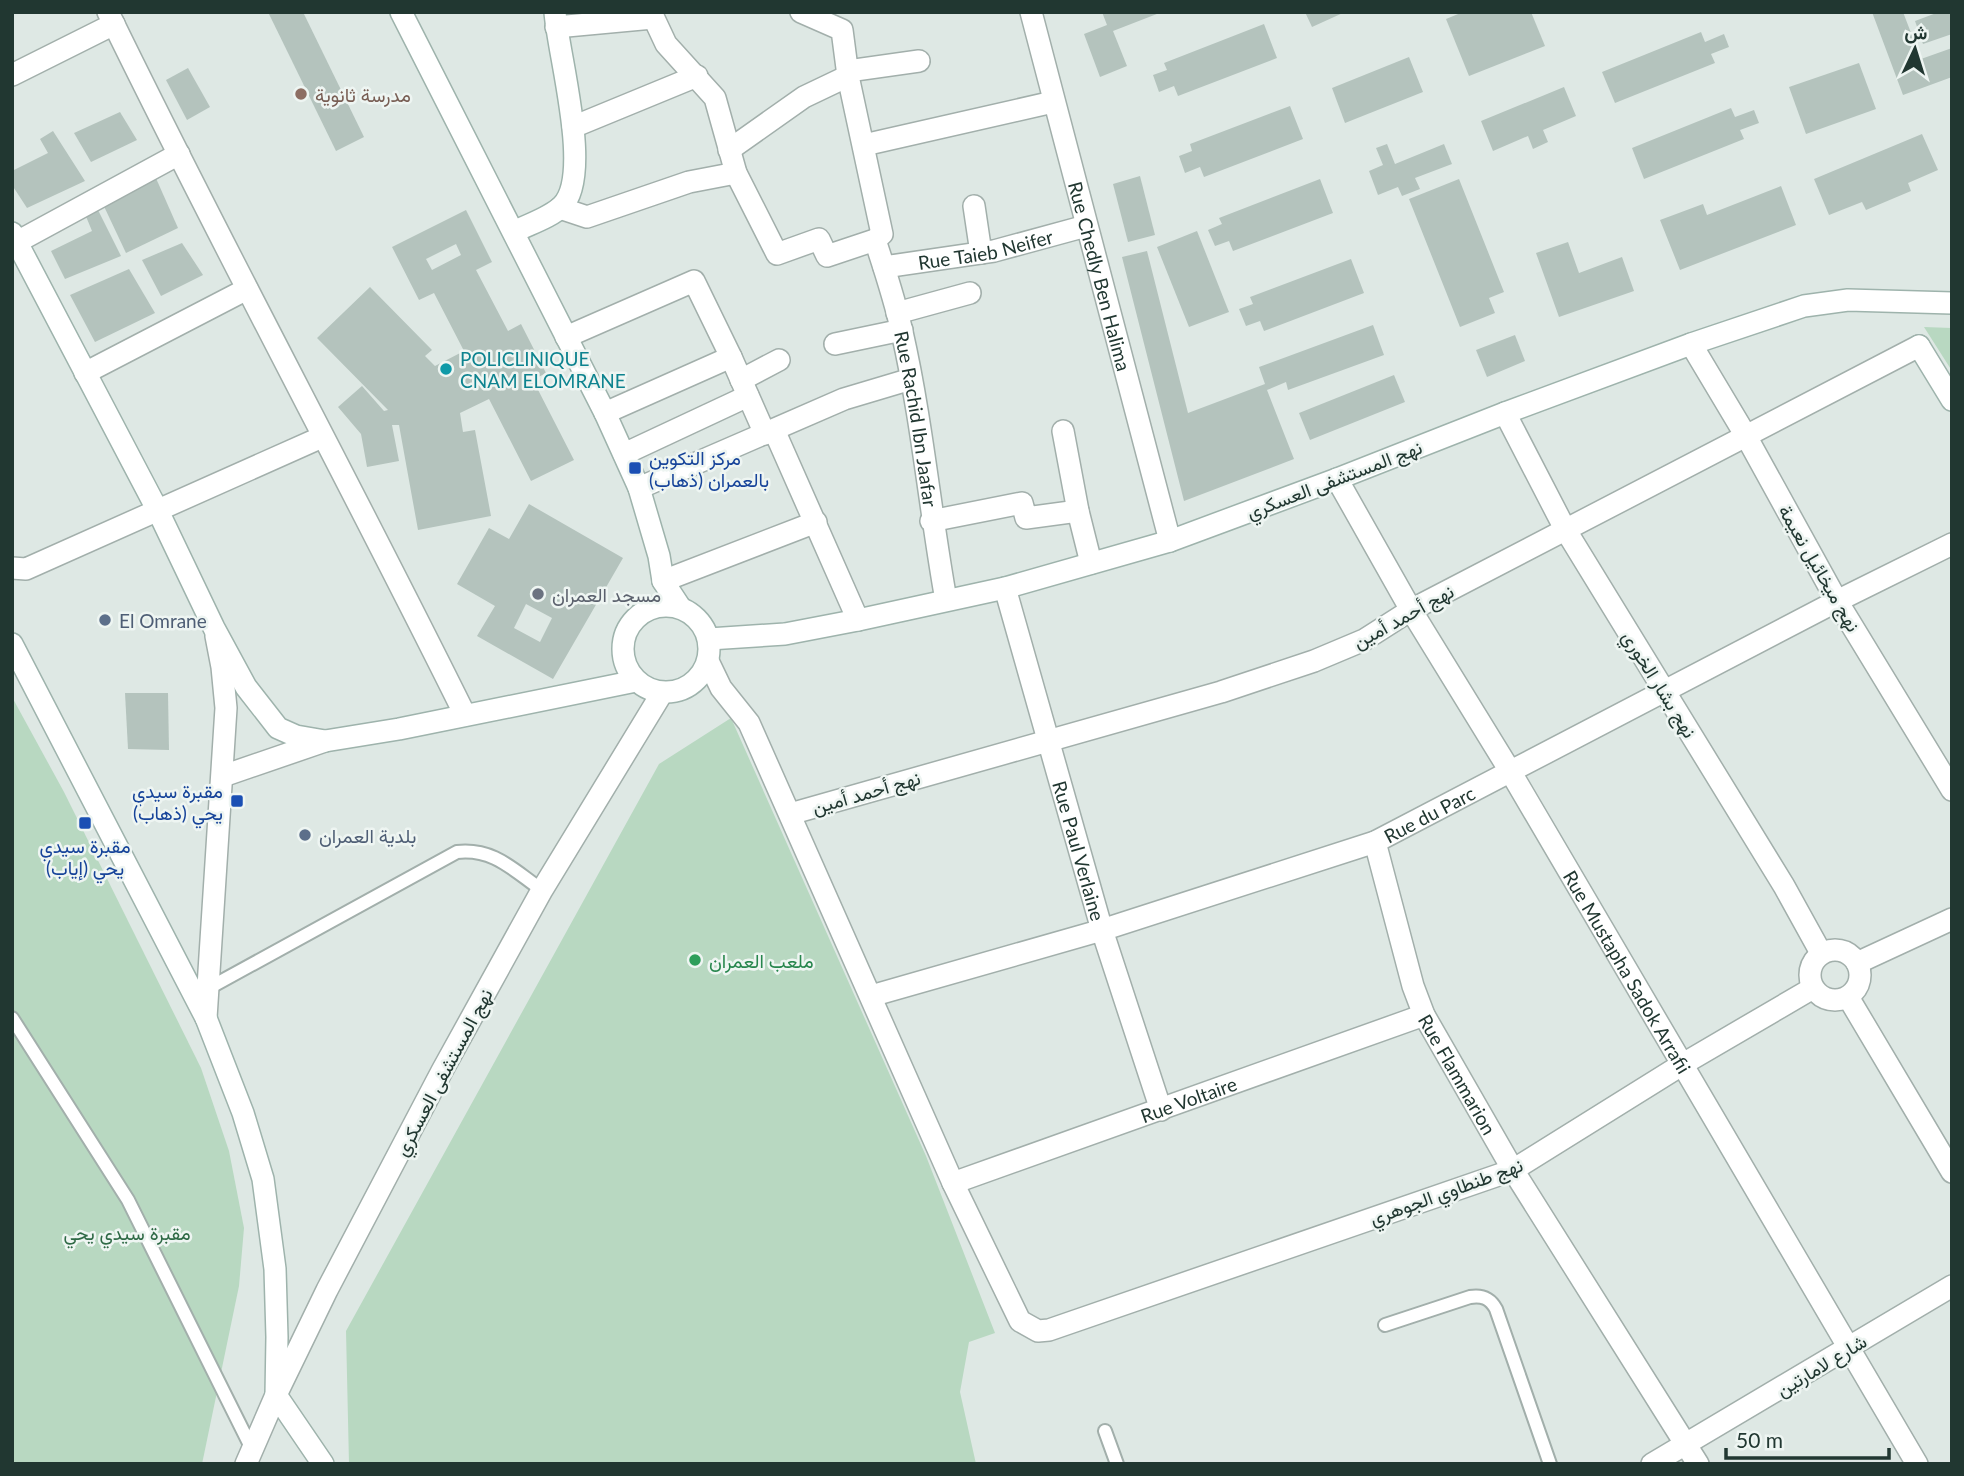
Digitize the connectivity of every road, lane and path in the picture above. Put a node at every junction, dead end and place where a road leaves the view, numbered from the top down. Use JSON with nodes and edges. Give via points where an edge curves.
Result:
{"nodes":[{"id":1,"x":401,"y":12,"type":"edge"},
{"id":2,"x":801,"y":12,"type":"edge"},
{"id":3,"x":1031,"y":12,"type":"edge"},
{"id":4,"x":652,"y":15,"type":"edge"},
{"id":5,"x":111,"y":18,"type":"edge"},
{"id":6,"x":555,"y":20,"type":"edge"},
{"id":7,"x":919,"y":61,"type":"dead end"},
{"id":8,"x":848,"y":74,"type":"junction"},
{"id":9,"x":12,"y":75,"type":"edge"},
{"id":10,"x":697,"y":76,"type":"junction"},
{"id":11,"x":1053,"y":102,"type":"junction"},
{"id":12,"x":573,"y":127,"type":"junction"},
{"id":13,"x":864,"y":145,"type":"junction"},
{"id":14,"x":729,"y":150,"type":"junction"},
{"id":15,"x":179,"y":154,"type":"junction"},
{"id":16,"x":736,"y":173,"type":"junction"},
{"id":17,"x":974,"y":206,"type":"dead end"},
{"id":18,"x":560,"y":208,"type":"junction"},
{"id":19,"x":1086,"y":226,"type":"junction"},
{"id":20,"x":514,"y":232,"type":"junction"},
{"id":21,"x":14,"y":237,"type":"edge"},
{"id":22,"x":875,"y":240,"type":"junction"},
{"id":23,"x":981,"y":253,"type":"junction"},
{"id":24,"x":884,"y":267,"type":"junction"},
{"id":25,"x":247,"y":289,"type":"junction"},
{"id":26,"x":970,"y":293,"type":"dead end"},
{"id":27,"x":1952,"y":303,"type":"edge"},
{"id":28,"x":899,"y":321,"type":"junction"},
{"id":29,"x":566,"y":337,"type":"junction"},
{"id":30,"x":835,"y":344,"type":"dead end"},
{"id":31,"x":1691,"y":344,"type":"junction"},
{"id":32,"x":731,"y":357,"type":"junction"},
{"id":33,"x":779,"y":360,"type":"dead end"},
{"id":34,"x":85,"y":373,"type":"junction"},
{"id":35,"x":911,"y":379,"type":"junction"},
{"id":36,"x":745,"y":388,"type":"junction"},
{"id":37,"x":1952,"y":400,"type":"edge"},
{"id":38,"x":605,"y":413,"type":"junction"},
{"id":39,"x":1505,"y":413,"type":"junction"},
{"id":40,"x":1063,"y":431,"type":"dead end"},
{"id":41,"x":770,"y":432,"type":"junction"},
{"id":42,"x":1746,"y":436,"type":"junction"},
{"id":43,"x":322,"y":437,"type":"junction"},
{"id":44,"x":624,"y":454,"type":"junction"},
{"id":45,"x":1337,"y":480,"type":"junction"},
{"id":46,"x":639,"y":488,"type":"junction"},
{"id":47,"x":1078,"y":511,"type":"junction"},
{"id":48,"x":158,"y":512,"type":"junction"},
{"id":49,"x":931,"y":521,"type":"junction"},
{"id":50,"x":816,"y":522,"type":"junction"},
{"id":51,"x":1565,"y":529,"type":"junction"},
{"id":52,"x":1170,"y":541,"type":"junction"},
{"id":53,"x":1952,"y":544,"type":"edge"},
{"id":54,"x":1091,"y":563,"type":"junction"},
{"id":55,"x":12,"y":568,"type":"edge"},
{"id":56,"x":663,"y":582,"type":"junction"},
{"id":57,"x":1005,"y":588,"type":"junction"},
{"id":58,"x":946,"y":600,"type":"junction"},
{"id":59,"x":1837,"y":601,"type":"junction"},
{"id":60,"x":680,"y":607,"type":"junction"},
{"id":61,"x":1412,"y":610,"type":"junction"},
{"id":62,"x":858,"y":620,"type":"junction"},
{"id":63,"x":214,"y":628,"type":"junction"},
{"id":64,"x":709,"y":639,"type":"junction"},
{"id":65,"x":12,"y":644,"type":"edge"},
{"id":66,"x":708,"y":661,"type":"junction"},
{"id":67,"x":636,"y":681,"type":"junction"},
{"id":68,"x":1665,"y":691,"type":"junction"},
{"id":69,"x":662,"y":692,"type":"junction"},
{"id":70,"x":465,"y":715,"type":"junction"},
{"id":71,"x":1050,"y":740,"type":"junction"},
{"id":72,"x":325,"y":741,"type":"junction"},
{"id":73,"x":1510,"y":771,"type":"junction"},
{"id":74,"x":223,"y":776,"type":"junction"},
{"id":75,"x":1952,"y":790,"type":"edge"},
{"id":76,"x":790,"y":814,"type":"junction"},
{"id":77,"x":1376,"y":842,"type":"junction"},
{"id":78,"x":542,"y":890,"type":"junction"},
{"id":79,"x":1952,"y":919,"type":"edge"},
{"id":80,"x":1102,"y":930,"type":"junction"},
{"id":81,"x":1821,"y":953,"type":"junction"},
{"id":82,"x":1857,"y":962,"type":"junction"},
{"id":83,"x":209,"y":988,"type":"junction"},
{"id":84,"x":1813,"y":988,"type":"junction"},
{"id":85,"x":871,"y":996,"type":"junction"},
{"id":86,"x":1848,"y":997,"type":"junction"},
{"id":87,"x":1424,"y":1015,"type":"junction"},
{"id":88,"x":12,"y":1018,"type":"edge"},
{"id":89,"x":206,"y":1018,"type":"junction"},
{"id":90,"x":1683,"y":1064,"type":"junction"},
{"id":91,"x":1161,"y":1110,"type":"junction"},
{"id":92,"x":1514,"y":1170,"type":"junction"},
{"id":93,"x":1952,"y":1171,"type":"edge"},
{"id":94,"x":953,"y":1183,"type":"junction"},
{"id":95,"x":1952,"y":1286,"type":"edge"},
{"id":96,"x":1385,"y":1325,"type":"dead end"},
{"id":97,"x":1851,"y":1348,"type":"junction"},
{"id":98,"x":276,"y":1395,"type":"junction"},
{"id":99,"x":1105,"y":1431,"type":"dead end"},
{"id":100,"x":1686,"y":1444,"type":"junction"},
{"id":101,"x":249,"y":1457,"type":"edge"},
{"id":102,"x":323,"y":1464,"type":"edge"},
{"id":103,"x":1117,"y":1464,"type":"edge"},
{"id":104,"x":1550,"y":1464,"type":"edge"},
{"id":105,"x":1653,"y":1464,"type":"edge"},
{"id":106,"x":1698,"y":1464,"type":"edge"},
{"id":107,"x":1917,"y":1464,"type":"edge"}],
"edges":[{"from":1,"to":20,"type":"street"},
{"from":2,"to":8,"type":"street","via":[[842,30]]},
{"from":3,"to":11,"type":"street","name":"Rue Chedly Ben Halima"},
{"from":4,"to":6,"type":"street"},
{"from":4,"to":10,"type":"street","via":[[666,44]]},
{"from":5,"to":9,"type":"street"},
{"from":5,"to":15,"type":"street"},
{"from":6,"to":12,"type":"street"},
{"from":7,"to":8,"type":"street"},
{"from":8,"to":13,"type":"street"},
{"from":8,"to":14,"type":"street","via":[[804,97]]},
{"from":10,"to":12,"type":"street"},
{"from":10,"to":14,"type":"street","via":[[715,98]]},
{"from":11,"to":13,"type":"street"},
{"from":11,"to":19,"type":"street","name":"Rue Chedly Ben Halima"},
{"from":12,"to":18,"type":"street","via":[[572,185]]},
{"from":13,"to":22,"type":"street","via":[[882,234]]},
{"from":14,"to":16,"type":"street"},
{"from":15,"to":21,"type":"street"},
{"from":15,"to":25,"type":"street"},
{"from":16,"to":18,"type":"street","via":[[689,181],[587,217]]},
{"from":16,"to":22,"type":"street","via":[[777,254],[819,239],[827,256]]},
{"from":17,"to":23,"type":"street"},
{"from":18,"to":20,"type":"street"},
{"from":19,"to":23,"type":"street","name":"Rue Taieb Neifer"},
{"from":19,"to":52,"type":"street","name":"Rue Chedly Ben Halima"},
{"from":20,"to":29,"type":"street"},
{"from":21,"to":34,"type":"street"},
{"from":22,"to":24,"type":"street","name":"Rue Rachid Ibn Jaafar"},
{"from":23,"to":24,"type":"street","name":"Rue Taieb Neifer"},
{"from":24,"to":28,"type":"street","name":"Rue Rachid Ibn Jaafar"},
{"from":25,"to":34,"type":"street"},
{"from":25,"to":43,"type":"street"},
{"from":26,"to":28,"type":"street"},
{"from":27,"to":31,"type":"street","name":"نهج المستشفى العسكري","via":[[1848,300],[1804,306]]},
{"from":28,"to":30,"type":"street"},
{"from":28,"to":35,"type":"street","name":"Rue Rachid Ibn Jaafar"},
{"from":29,"to":32,"type":"street","via":[[694,281]]},
{"from":29,"to":38,"type":"street"},
{"from":31,"to":39,"type":"street","name":"نهج المستشفى العسكري"},
{"from":31,"to":42,"type":"street","name":"نهج ميخائيل نعيمة"},
{"from":32,"to":36,"type":"street"},
{"from":32,"to":38,"type":"street"},
{"from":33,"to":36,"type":"street"},
{"from":34,"to":48,"type":"street"},
{"from":35,"to":41,"type":"street","via":[[844,399]]},
{"from":35,"to":49,"type":"street","name":"Rue Rachid Ibn Jaafar"},
{"from":36,"to":41,"type":"street"},
{"from":36,"to":44,"type":"street"},
{"from":37,"to":42,"type":"street","name":"نهج أحمد أمين","via":[[1919,346]]},
{"from":38,"to":44,"type":"street"},
{"from":39,"to":45,"type":"street","name":"نهج المستشفى العسكري"},
{"from":39,"to":51,"type":"street","name":"نهج بشار الخوري"},
{"from":40,"to":47,"type":"street"},
{"from":41,"to":46,"type":"street"},
{"from":41,"to":50,"type":"street"},
{"from":42,"to":51,"type":"street","name":"نهج أحمد أمين"},
{"from":42,"to":59,"type":"street","name":"نهج ميخائيل نعيمة"},
{"from":43,"to":48,"type":"street"},
{"from":43,"to":70,"type":"street"},
{"from":44,"to":46,"type":"street"},
{"from":45,"to":52,"type":"street","name":"نهج المستشفى العسكري"},
{"from":45,"to":61,"type":"street","name":"Rue Mustapha Sadok Arrafii"},
{"from":46,"to":56,"type":"street"},
{"from":47,"to":49,"type":"street","via":[[1026,518],[1022,503]]},
{"from":47,"to":54,"type":"street"},
{"from":48,"to":55,"type":"street","via":[[26,569]]},
{"from":48,"to":63,"type":"street"},
{"from":49,"to":58,"type":"street","name":"Rue Rachid Ibn Jaafar"},
{"from":50,"to":56,"type":"street"},
{"from":50,"to":62,"type":"street"},
{"from":51,"to":61,"type":"street","name":"نهج أحمد أمين"},
{"from":51,"to":68,"type":"street","name":"نهج بشار الخوري"},
{"from":52,"to":54,"type":"street","name":"نهج المستشفى العسكري"},
{"from":53,"to":59,"type":"street","name":"Rue du Parc"},
{"from":54,"to":57,"type":"street","name":"نهج المستشفى العسكري"},
{"from":56,"to":60,"type":"street"},
{"from":57,"to":58,"type":"street","name":"نهج المستشفى العسكري"},
{"from":57,"to":71,"type":"street","name":"Rue Paul Verlaine"},
{"from":58,"to":62,"type":"street","name":"نهج المستشفى العسكري"},
{"from":59,"to":68,"type":"street","name":"Rue du Parc"},
{"from":59,"to":75,"type":"street","name":"نهج ميخائيل نعيمة"},
{"from":60,"to":64,"type":"street","via":[[695,616]]},
{"from":60,"to":67,"type":"street","via":[[647,609],[633,619],[624,634],[626,667]]},
{"from":61,"to":71,"type":"street","name":"نهج أحمد أمين","via":[[1364,640],[1314,662]]},
{"from":61,"to":73,"type":"street","name":"Rue Mustapha Sadok Arrafii"},
{"from":62,"to":64,"type":"street","name":"نهج المستشفى العسكري","via":[[785,634]]},
{"from":63,"to":72,"type":"street","via":[[246,687],[278,728]]},
{"from":63,"to":74,"type":"street","via":[[226,708]]},
{"from":64,"to":66,"type":"street"},
{"from":65,"to":89,"type":"street"},
{"from":66,"to":69,"type":"street","via":[[691,685]]},
{"from":66,"to":76,"type":"street","via":[[749,723]]},
{"from":67,"to":69,"type":"street"},
{"from":67,"to":70,"type":"street"},
{"from":68,"to":73,"type":"street","name":"Rue du Parc"},
{"from":68,"to":81,"type":"street","name":"نهج بشار الخوري"},
{"from":69,"to":78,"type":"street","name":"نهج المستشفى العسكري"},
{"from":70,"to":72,"type":"street"},
{"from":71,"to":76,"type":"street","name":"نهج أحمد أمين"},
{"from":71,"to":80,"type":"street","name":"Rue Paul Verlaine"},
{"from":72,"to":74,"type":"street"},
{"from":73,"to":77,"type":"street","name":"Rue du Parc"},
{"from":73,"to":90,"type":"street","name":"Rue Mustapha Sadok Arrafii"},
{"from":74,"to":83,"type":"street"},
{"from":76,"to":85,"type":"street"},
{"from":77,"to":80,"type":"street","name":"Rue du Parc"},
{"from":77,"to":87,"type":"street","name":"Rue Flammarion"},
{"from":78,"to":83,"type":"lane","via":[[493,856],[473,850],[457,852]]},
{"from":78,"to":98,"type":"street","name":"نهج المستشفى العسكري","via":[[442,1071]]},
{"from":79,"to":82,"type":"street"},
{"from":80,"to":85,"type":"street","name":"Rue du Parc"},
{"from":80,"to":91,"type":"street","name":"Rue Paul Verlaine"},
{"from":81,"to":82,"type":"street","via":[[1841,951]]},
{"from":81,"to":84,"type":"street","via":[[1810,969]]},
{"from":82,"to":86,"type":"street","via":[[1860,982]]},
{"from":83,"to":89,"type":"street"},
{"from":84,"to":86,"type":"street","via":[[1829,1000]]},
{"from":84,"to":90,"type":"street","name":"نهج طنطاوي الجوهري"},
{"from":85,"to":94,"type":"street"},
{"from":86,"to":93,"type":"street"},
{"from":87,"to":91,"type":"street","name":"Rue Voltaire"},
{"from":87,"to":92,"type":"street","name":"Rue Flammarion"},
{"from":88,"to":101,"type":"lane","via":[[128,1200]]},
{"from":89,"to":98,"type":"street","via":[[263,1179],[275,1269]]},
{"from":90,"to":92,"type":"street","name":"نهج طنطاوي الجوهري"},
{"from":90,"to":97,"type":"street","name":"Rue Mustapha Sadok Arrafii"},
{"from":91,"to":94,"type":"street","name":"Rue Voltaire"},
{"from":92,"to":94,"type":"street","name":"نهج طنطاوي الجوهري","via":[[1038,1331],[1020,1321]]},
{"from":92,"to":100,"type":"street","name":"Rue Flammarion"},
{"from":95,"to":97,"type":"street","name":"شارع لامارتين"},
{"from":96,"to":104,"type":"lane","via":[[1470,1297],[1488,1299],[1496,1309]]},
{"from":97,"to":100,"type":"street","name":"شارع لامارتين"},
{"from":97,"to":107,"type":"street","name":"Rue Mustapha Sadok Arrafii"},
{"from":98,"to":101,"type":"street","name":"نهج المستشفى العسكري"},
{"from":98,"to":102,"type":"street"},
{"from":99,"to":103,"type":"lane"},
{"from":100,"to":105,"type":"street","name":"شارع لامارتين"},
{"from":100,"to":106,"type":"street","name":"Rue Flammarion"}]}
